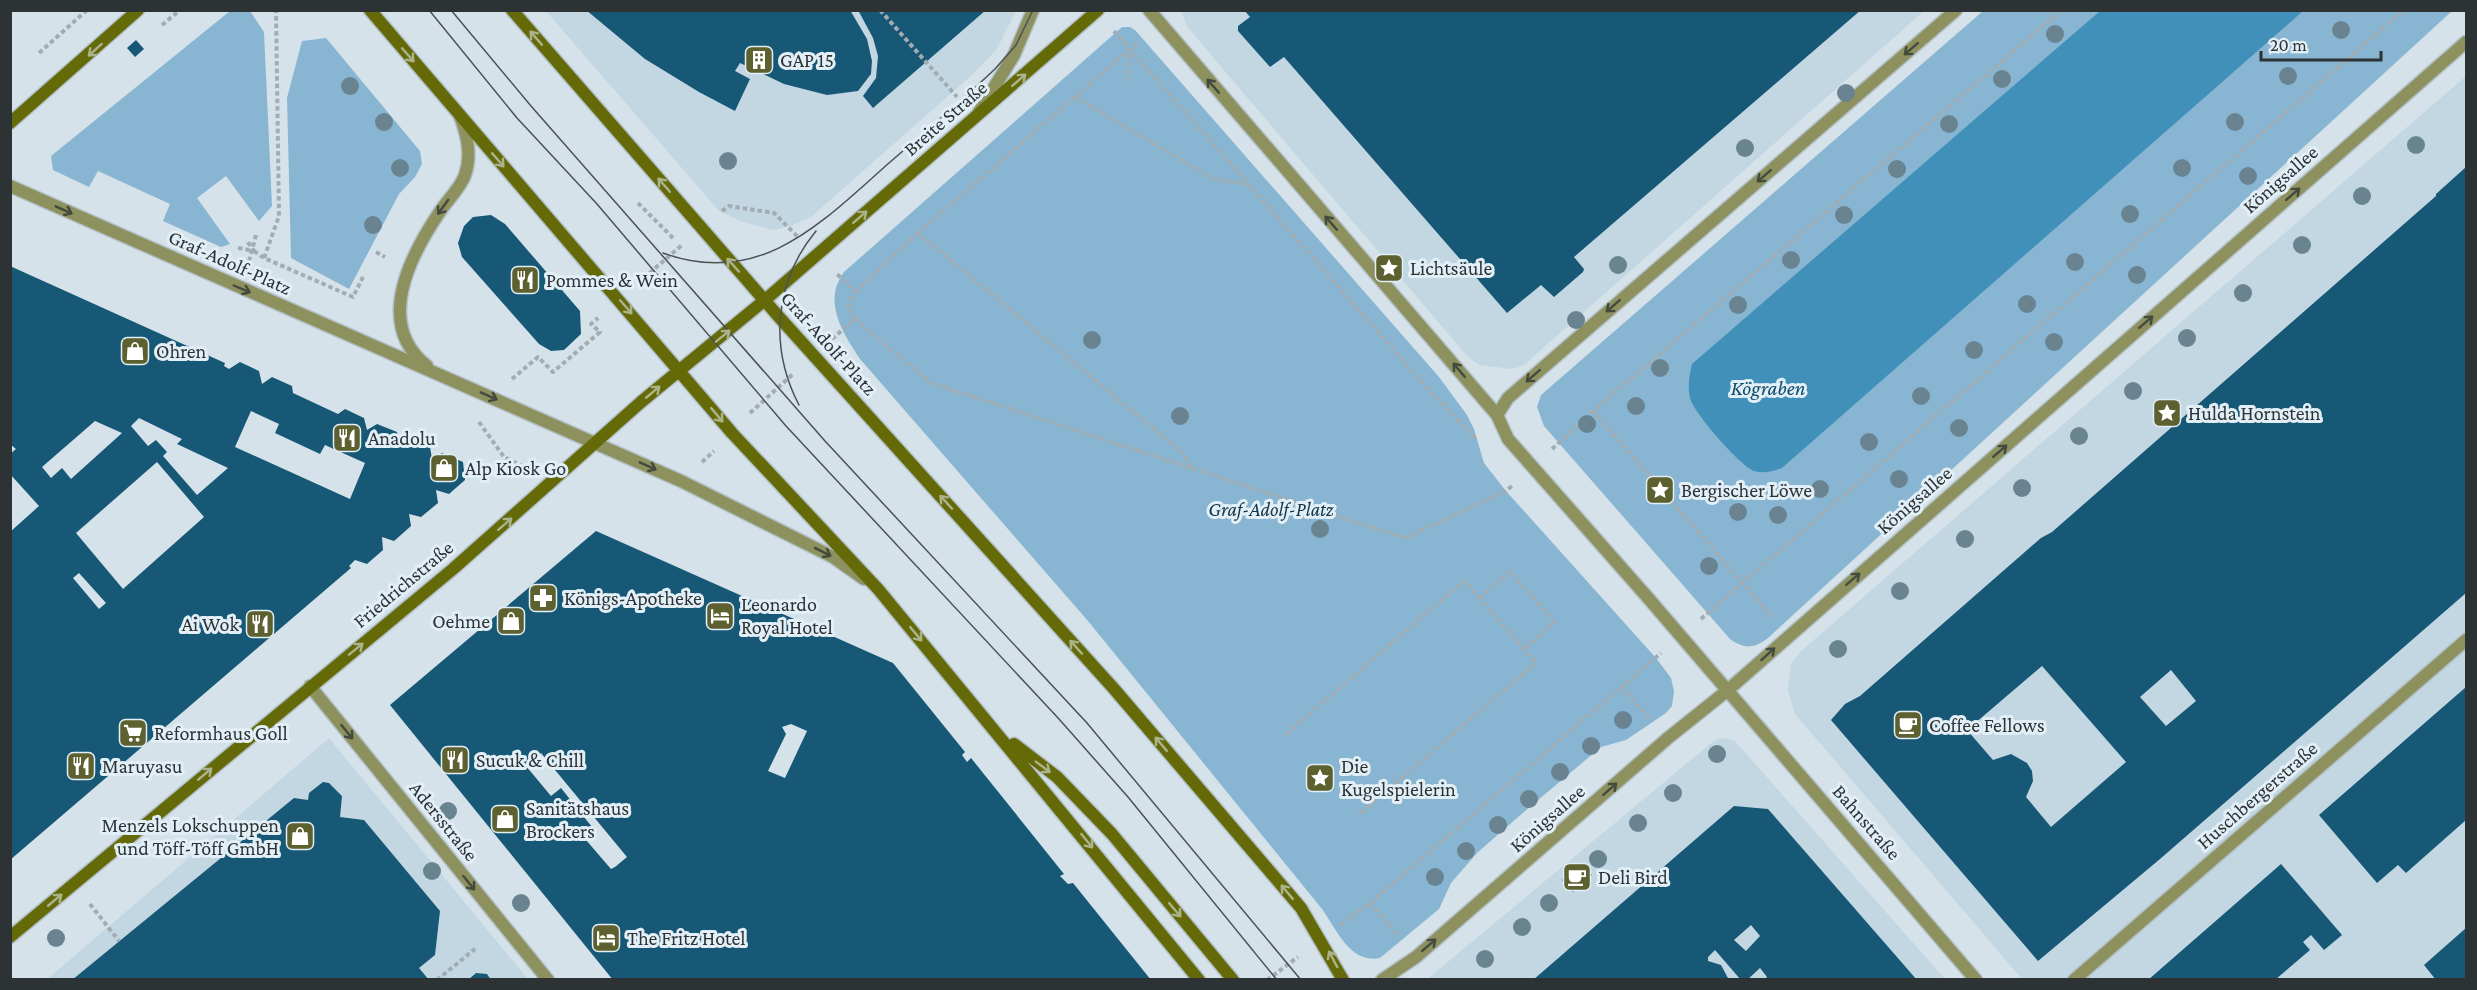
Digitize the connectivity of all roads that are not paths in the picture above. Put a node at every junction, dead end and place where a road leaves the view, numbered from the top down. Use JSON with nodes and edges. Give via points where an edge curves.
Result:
{"nodes":[{"id":1,"x":138,"y":10,"type":"edge"},
{"id":2,"x":370,"y":10,"type":"edge"},
{"id":3,"x":512,"y":10,"type":"edge"},
{"id":4,"x":1033,"y":10,"type":"edge"},
{"id":5,"x":1098,"y":10,"type":"edge"},
{"id":6,"x":1149,"y":10,"type":"edge"},
{"id":7,"x":1956,"y":10,"type":"edge"},
{"id":8,"x":2466,"y":42,"type":"edge"},
{"id":9,"x":460,"y":115,"type":"junction"},
{"id":10,"x":975,"y":118,"type":"junction"},
{"id":11,"x":10,"y":123,"type":"edge"},
{"id":12,"x":10,"y":186,"type":"edge"},
{"id":13,"x":816,"y":255,"type":"joint"},
{"id":14,"x":765,"y":300,"type":"junction"},
{"id":15,"x":679,"y":370,"type":"junction"},
{"id":16,"x":435,"y":372,"type":"junction"},
{"id":17,"x":1497,"y":415,"type":"junction"},
{"id":18,"x":595,"y":442,"type":"junction"},
{"id":19,"x":878,"y":589,"type":"junction"},
{"id":20,"x":2466,"y":640,"type":"edge"},
{"id":21,"x":310,"y":686,"type":"junction"},
{"id":22,"x":1728,"y":690,"type":"junction"},
{"id":23,"x":997,"y":731,"type":"junction"},
{"id":24,"x":10,"y":938,"type":"edge"},
{"id":25,"x":548,"y":980,"type":"edge"},
{"id":26,"x":1200,"y":980,"type":"edge"},
{"id":27,"x":1233,"y":980,"type":"edge"},
{"id":28,"x":1343,"y":980,"type":"edge"},
{"id":29,"x":1382,"y":980,"type":"edge"},
{"id":30,"x":1976,"y":980,"type":"edge"},
{"id":31,"x":2074,"y":980,"type":"edge"}],
"edges":[{"from":1,"to":11,"type":"main road","one_way":true},
{"from":2,"to":9,"type":"main road","name":"Graf-Adolf-Platz","one_way":true},
{"from":14,"to":3,"type":"main road","name":"Graf-Adolf-Platz","one_way":true},
{"from":4,"to":10,"type":"street","via":[[1014,55]]},
{"from":10,"to":5,"type":"main road","name":"Breite Straße","one_way":true},
{"from":17,"to":6,"type":"street","one_way":true},
{"from":7,"to":17,"type":"street","one_way":true,"via":[[1508,398]]},
{"from":22,"to":8,"type":"street","name":"Königsallee","one_way":true},
{"from":9,"to":15,"type":"main road","name":"Graf-Adolf-Platz","one_way":true},
{"from":9,"to":16,"type":"street","name":"Graf-Adolf-Platz","one_way":true,"via":[[468,146],[466,173],[414,255],[403,280],[399,314],[409,342],[423,363]]},
{"from":13,"to":10,"type":"main road","name":"Breite Straße","one_way":true},
{"from":12,"to":16,"type":"street","name":"Graf-Adolf-Platz","one_way":true},
{"from":13,"to":14,"type":"main road","name":"Friedrichstraße"},
{"from":15,"to":14,"type":"main road","name":"Friedrichstraße","one_way":true},
{"from":28,"to":14,"type":"main road","name":"Graf-Adolf-Platz","one_way":true,"via":[[1301,908],[1116,690]]},
{"from":18,"to":15,"type":"main road","name":"Friedrichstraße","one_way":true},
{"from":15,"to":19,"type":"main road","name":"Graf-Adolf-Platz","one_way":true,"via":[[732,433]]},
{"from":16,"to":18,"type":"street","name":"Graf-Adolf-Platz","one_way":true},
{"from":17,"to":22,"type":"street","via":[[1508,439]]},
{"from":18,"to":19,"type":"street","name":"Graf-Adolf-Platz","one_way":true,"via":[[833,557]]},
{"from":21,"to":18,"type":"main road","name":"Friedrichstraße","one_way":true,"via":[[453,569]]},
{"from":19,"to":23,"type":"main road","name":"Graf-Adolf-Platz","one_way":true},
{"from":20,"to":31,"type":"street","name":"Huschbergerstraße"},
{"from":24,"to":21,"type":"main road","name":"Friedrichstraße","one_way":true},
{"from":21,"to":25,"type":"street","name":"Adersstraße","one_way":true},
{"from":29,"to":22,"type":"street","name":"Königsallee","one_way":true,"via":[[1416,957]]},
{"from":22,"to":30,"type":"street","name":"Bahnstraße"},
{"from":23,"to":26,"type":"main road","name":"Graf-Adolf-Platz","one_way":true},
{"from":23,"to":27,"type":"main road","name":"Graf-Adolf-Platz","one_way":true,"via":[[1057,777],[1112,834]]}]}
